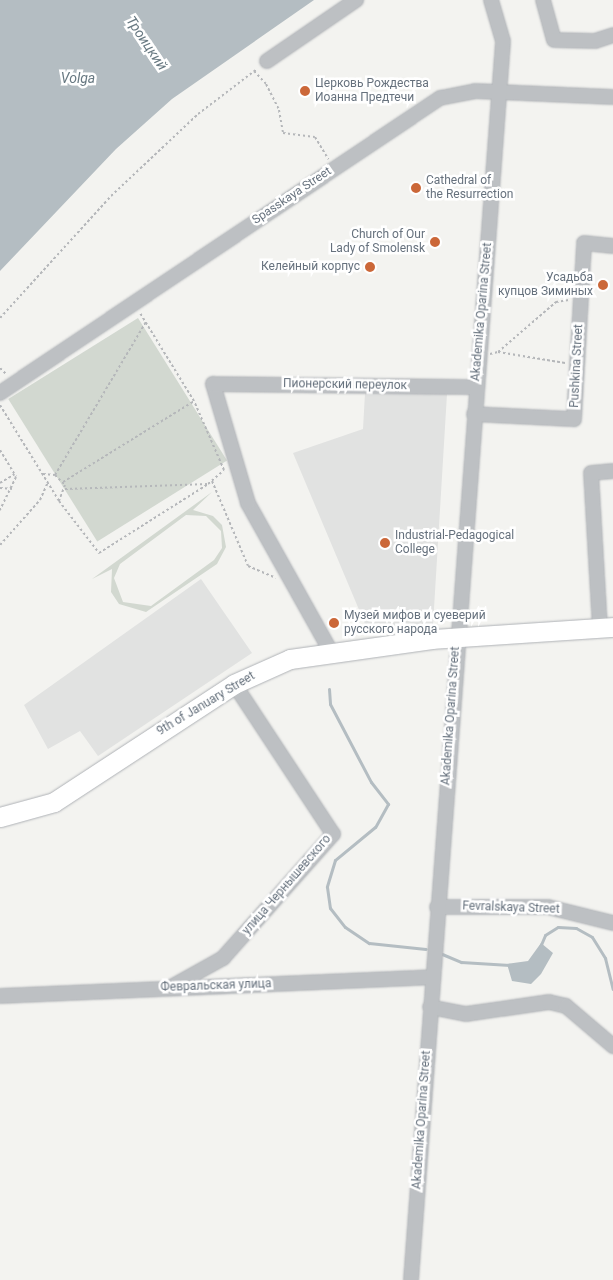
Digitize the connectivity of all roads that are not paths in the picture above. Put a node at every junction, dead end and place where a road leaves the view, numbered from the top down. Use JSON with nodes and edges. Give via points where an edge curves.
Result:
{"nodes":[{"id":1,"x":356,"y":0,"type":"edge"},
{"id":2,"x":490,"y":0,"type":"edge"},
{"id":3,"x":543,"y":0,"type":"edge"},
{"id":4,"x":613,"y":35,"type":"edge"},
{"id":5,"x":267,"y":61,"type":"road end"},
{"id":6,"x":499,"y":92,"type":"junction"},
{"id":7,"x":613,"y":97,"type":"edge"},
{"id":8,"x":613,"y":246,"type":"edge"},
{"id":9,"x":476,"y":387,"type":"junction"},
{"id":10,"x":0,"y":393,"type":"edge"},
{"id":11,"x":474,"y":414,"type":"junction"},
{"id":12,"x":613,"y":471,"type":"edge"},
{"id":13,"x":607,"y":628,"type":"edge"},
{"id":14,"x":456,"y":638,"type":"junction"},
{"id":15,"x":330,"y":650,"type":"junction"},
{"id":16,"x":234,"y":684,"type":"junction"},
{"id":17,"x":0,"y":817,"type":"edge"},
{"id":18,"x":437,"y":907,"type":"junction"},
{"id":19,"x":613,"y":922,"type":"edge"},
{"id":20,"x":432,"y":977,"type":"junction"},
{"id":21,"x":170,"y":988,"type":"junction"},
{"id":22,"x":0,"y":996,"type":"edge"},
{"id":23,"x":430,"y":1007,"type":"junction"},
{"id":24,"x":613,"y":1046,"type":"edge"},
{"id":25,"x":411,"y":1280,"type":"edge"}],
"edges":[{"from":1,"to":5,"type":"street"},
{"from":2,"to":6,"type":"street","name":"Akademika Oparina Street","via":[[503,41]]},
{"from":3,"to":4,"type":"street","via":[[554,40],[594,42]]},
{"from":6,"to":7,"type":"street","name":"Spasskaya Street"},
{"from":6,"to":9,"type":"street","name":"Akademika Oparina Street"},
{"from":6,"to":10,"type":"street","name":"Spasskaya Street","via":[[475,91],[440,98]]},
{"from":8,"to":11,"type":"street","name":"Pushkina Street","via":[[584,243],[574,419]]},
{"from":9,"to":11,"type":"street","name":"Akademika Oparina Street"},
{"from":9,"to":15,"type":"street","name":"Пионерский переулок","via":[[213,384],[248,503]]},
{"from":11,"to":14,"type":"street","name":"Akademika Oparina Street"},
{"from":12,"to":13,"type":"street","via":[[590,472]]},
{"from":13,"to":14,"type":"main road","name":"9th of January Street"},
{"from":14,"to":15,"type":"main road","name":"9th of January Street"},
{"from":14,"to":18,"type":"street","name":"Akademika Oparina Street"},
{"from":15,"to":16,"type":"main road","name":"9th of January Street","via":[[290,659]]},
{"from":16,"to":17,"type":"main road","name":"9th of January Street","via":[[54,802]]},
{"from":16,"to":21,"type":"street","name":"улица Чернышевского","via":[[333,834],[223,958]]},
{"from":18,"to":19,"type":"street","name":"Fevralskaya Street","via":[[548,907]]},
{"from":18,"to":20,"type":"street","name":"Akademika Oparina Street"},
{"from":20,"to":21,"type":"street","name":"Февральская улица"},
{"from":20,"to":23,"type":"street","name":"Akademika Oparina Street"},
{"from":21,"to":22,"type":"street","name":"Февральская улица"},
{"from":23,"to":24,"type":"street","via":[[466,1014],[550,1002],[566,1006]]},
{"from":23,"to":25,"type":"street","name":"Akademika Oparina Street"}]}
